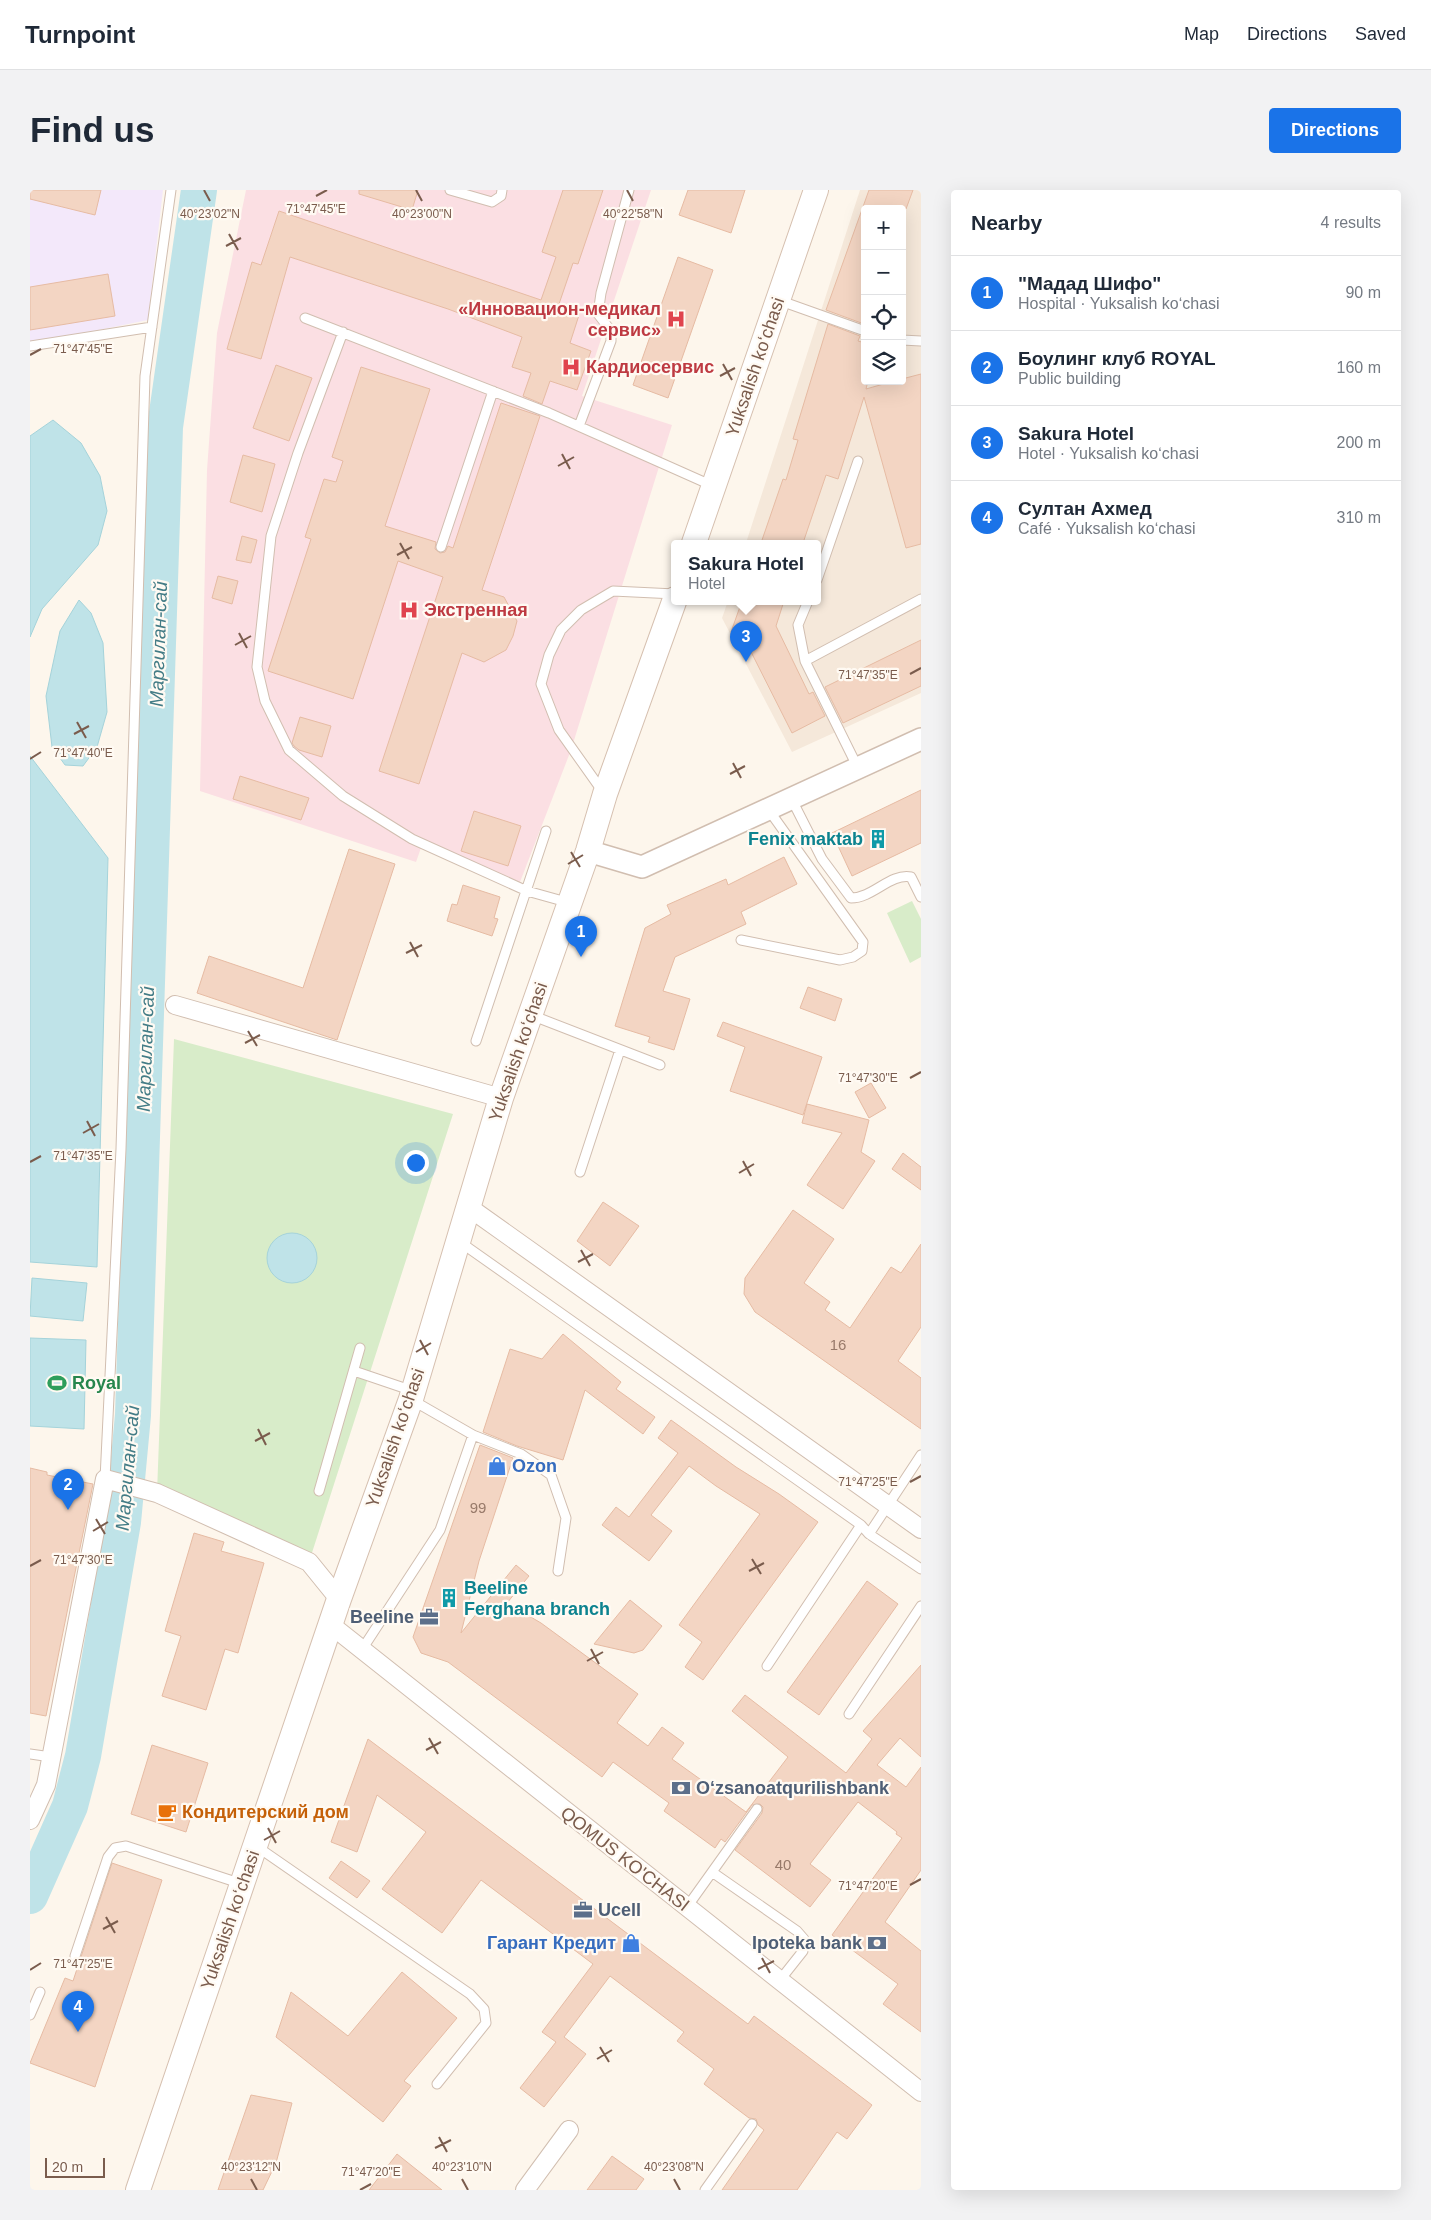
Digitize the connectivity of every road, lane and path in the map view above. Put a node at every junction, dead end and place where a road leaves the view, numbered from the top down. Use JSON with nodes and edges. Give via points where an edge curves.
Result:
{"nodes":[{"id":1,"x":171,"y":190,"type":"edge"},
{"id":2,"x":450,"y":190,"type":"edge"},
{"id":3,"x":502,"y":190,"type":"edge"},
{"id":4,"x":629,"y":190,"type":"edge"},
{"id":5,"x":816,"y":190,"type":"edge"},
{"id":6,"x":778,"y":300,"type":"junction"},
{"id":7,"x":304,"y":318,"type":"dead end"},
{"id":8,"x":152,"y":327,"type":"junction"},
{"id":9,"x":861,"y":330,"type":"edge"},
{"id":10,"x":343,"y":332,"type":"junction"},
{"id":11,"x":906,"y":340,"type":"edge"},
{"id":12,"x":921,"y":341,"type":"edge"},
{"id":13,"x":30,"y":346,"type":"edge"},
{"id":14,"x":493,"y":391,"type":"junction"},
{"id":15,"x":579,"y":426,"type":"junction"},
{"id":16,"x":858,"y":461,"type":"dead end"},
{"id":17,"x":714,"y":486,"type":"junction"},
{"id":18,"x":695,"y":540,"type":"edge"},
{"id":19,"x":441,"y":547,"type":"dead end"},
{"id":20,"x":821,"y":568,"type":"edge"},
{"id":21,"x":671,"y":594,"type":"edge"},
{"id":22,"x":921,"y":599,"type":"edge"},
{"id":23,"x":672,"y":605,"type":"edge"},
{"id":24,"x":806,"y":605,"type":"edge"},
{"id":25,"x":805,"y":661,"type":"junction"},
{"id":26,"x":921,"y":739,"type":"edge"},
{"id":27,"x":858,"y":768,"type":"junction"},
{"id":28,"x":605,"y":794,"type":"junction"},
{"id":29,"x":791,"y":798,"type":"junction"},
{"id":30,"x":768,"y":809,"type":"junction"},
{"id":31,"x":546,"y":831,"type":"dead end"},
{"id":32,"x":588,"y":851,"type":"junction"},
{"id":33,"x":527,"y":891,"type":"junction"},
{"id":34,"x":921,"y":897,"type":"edge"},
{"id":35,"x":570,"y":903,"type":"junction"},
{"id":36,"x":741,"y":940,"type":"dead end"},
{"id":37,"x":175,"y":1005,"type":"dead end"},
{"id":38,"x":530,"y":1015,"type":"junction"},
{"id":39,"x":476,"y":1042,"type":"dead end"},
{"id":40,"x":620,"y":1050,"type":"junction"},
{"id":41,"x":660,"y":1065,"type":"dead end"},
{"id":42,"x":501,"y":1098,"type":"junction"},
{"id":43,"x":580,"y":1172,"type":"dead end"},
{"id":44,"x":467,"y":1206,"type":"junction"},
{"id":45,"x":458,"y":1240,"type":"junction"},
{"id":46,"x":360,"y":1348,"type":"dead end"},
{"id":47,"x":354,"y":1371,"type":"junction"},
{"id":48,"x":412,"y":1395,"type":"junction"},
{"id":49,"x":473,"y":1435,"type":"junction"},
{"id":50,"x":921,"y":1455,"type":"edge"},
{"id":51,"x":105,"y":1480,"type":"junction"},
{"id":52,"x":319,"y":1491,"type":"dead end"},
{"id":53,"x":888,"y":1506,"type":"junction"},
{"id":54,"x":861,"y":1525,"type":"junction"},
{"id":55,"x":921,"y":1529,"type":"edge"},
{"id":56,"x":869,"y":1534,"type":"junction"},
{"id":57,"x":921,"y":1570,"type":"edge"},
{"id":58,"x":558,"y":1571,"type":"dead end"},
{"id":59,"x":339,"y":1599,"type":"junction"},
{"id":60,"x":921,"y":1606,"type":"edge"},
{"id":61,"x":331,"y":1625,"type":"junction"},
{"id":62,"x":361,"y":1651,"type":"junction"},
{"id":63,"x":767,"y":1666,"type":"dead end"},
{"id":64,"x":849,"y":1714,"type":"dead end"},
{"id":65,"x":30,"y":1754,"type":"edge"},
{"id":66,"x":51,"y":1757,"type":"junction"},
{"id":67,"x":757,"y":1809,"type":"dead end"},
{"id":68,"x":30,"y":1820,"type":"edge"},
{"id":69,"x":256,"y":1846,"type":"junction"},
{"id":70,"x":712,"y":1872,"type":"junction"},
{"id":71,"x":242,"y":1884,"type":"junction"},
{"id":72,"x":687,"y":1907,"type":"junction"},
{"id":73,"x":74,"y":1956,"type":"dead end"},
{"id":74,"x":780,"y":1980,"type":"junction"},
{"id":75,"x":40,"y":1992,"type":"dead end"},
{"id":76,"x":30,"y":2015,"type":"edge"},
{"id":77,"x":436,"y":2084,"type":"dead end"},
{"id":78,"x":921,"y":2092,"type":"edge"},
{"id":79,"x":752,"y":2124,"type":"dead end"},
{"id":80,"x":569,"y":2130,"type":"dead end"},
{"id":81,"x":138,"y":2190,"type":"edge"},
{"id":82,"x":525,"y":2190,"type":"edge"},
{"id":83,"x":705,"y":2190,"type":"edge"}],
"edges":[{"from":1,"to":8,"type":"lane"},
{"from":2,"to":3,"type":"lane","via":[[492,202],[501,196]]},
{"from":4,"to":15,"type":"lane","via":[[598,314],[611,331],[611,340]]},
{"from":5,"to":6,"type":"main road","name":"Yuksalish koʻchasi"},
{"from":6,"to":9,"type":"lane"},
{"from":6,"to":17,"type":"main road","name":"Yuksalish koʻchasi"},
{"from":7,"to":10,"type":"lane"},
{"from":8,"to":13,"type":"lane"},
{"from":8,"to":51,"type":"lane","via":[[145,376],[122,1149]]},
{"from":10,"to":14,"type":"lane"},
{"from":10,"to":33,"type":"lane","via":[[271,536],[257,668],[265,701],[289,750],[343,796],[412,839]]},
{"from":11,"to":12,"type":"lane"},
{"from":14,"to":15,"type":"lane"},
{"from":14,"to":19,"type":"lane"},
{"from":15,"to":17,"type":"lane"},
{"from":16,"to":20,"type":"lane"},
{"from":17,"to":18,"type":"main road","name":"Yuksalish koʻchasi"},
{"from":21,"to":28,"type":"lane","via":[[613,591],[581,610],[561,630],[549,655],[541,684],[559,730]]},
{"from":22,"to":25,"type":"lane"},
{"from":23,"to":28,"type":"main road","name":"Yuksalish koʻchasi"},
{"from":24,"to":25,"type":"lane","via":[[798,625]]},
{"from":25,"to":27,"type":"lane"},
{"from":26,"to":27,"type":"street"},
{"from":27,"to":29,"type":"street"},
{"from":28,"to":32,"type":"main road","name":"Yuksalish koʻchasi"},
{"from":29,"to":30,"type":"street"},
{"from":29,"to":34,"type":"lane","via":[[822,859],[851,898],[860,898],[903,876],[911,877]]},
{"from":30,"to":32,"type":"street","via":[[642,867]]},
{"from":30,"to":36,"type":"lane","via":[[863,942],[862,951],[840,960]]},
{"from":31,"to":33,"type":"lane"},
{"from":32,"to":35,"type":"main road","name":"Yuksalish koʻchasi"},
{"from":33,"to":35,"type":"lane"},
{"from":33,"to":39,"type":"lane"},
{"from":35,"to":38,"type":"main road","name":"Yuksalish koʻchasi"},
{"from":37,"to":42,"type":"street"},
{"from":38,"to":40,"type":"lane"},
{"from":38,"to":42,"type":"main road","name":"Yuksalish koʻchasi"},
{"from":40,"to":41,"type":"lane"},
{"from":40,"to":43,"type":"lane"},
{"from":42,"to":44,"type":"main road","name":"Yuksalish koʻchasi"},
{"from":44,"to":45,"type":"main road","name":"Yuksalish koʻchasi"},
{"from":44,"to":53,"type":"street"},
{"from":45,"to":48,"type":"main road","name":"Yuksalish koʻchasi"},
{"from":45,"to":54,"type":"lane"},
{"from":46,"to":47,"type":"lane"},
{"from":47,"to":48,"type":"lane"},
{"from":47,"to":52,"type":"lane"},
{"from":48,"to":49,"type":"lane"},
{"from":48,"to":59,"type":"main road","name":"Yuksalish koʻchasi"},
{"from":49,"to":58,"type":"lane","via":[[521,1454],[550,1475],[566,1518]]},
{"from":49,"to":62,"type":"lane","via":[[440,1530]]},
{"from":50,"to":53,"type":"lane"},
{"from":51,"to":59,"type":"street","via":[[157,1493],[309,1562]]},
{"from":51,"to":66,"type":"street"},
{"from":53,"to":55,"type":"street"},
{"from":53,"to":56,"type":"lane"},
{"from":54,"to":56,"type":"lane"},
{"from":54,"to":63,"type":"lane"},
{"from":56,"to":57,"type":"lane"},
{"from":59,"to":61,"type":"main road","name":"Yuksalish koʻchasi"},
{"from":60,"to":64,"type":"lane"},
{"from":61,"to":62,"type":"street","name":"QOMUS KO'CHASI"},
{"from":61,"to":69,"type":"main road","name":"Yuksalish koʻchasi"},
{"from":62,"to":72,"type":"street","name":"QOMUS KO'CHASI"},
{"from":65,"to":66,"type":"lane"},
{"from":66,"to":68,"type":"street","via":[[46,1785]]},
{"from":67,"to":70,"type":"lane"},
{"from":69,"to":71,"type":"main road","name":"Yuksalish koʻchasi"},
{"from":69,"to":77,"type":"lane","via":[[470,1994],[484,2009],[486,2023]]},
{"from":70,"to":72,"type":"lane"},
{"from":70,"to":74,"type":"lane","via":[[804,1939],[803,1951]]},
{"from":71,"to":73,"type":"lane","via":[[126,1846],[115,1848],[108,1857]]},
{"from":71,"to":81,"type":"main road","name":"Yuksalish koʻchasi"},
{"from":72,"to":74,"type":"street","name":"QOMUS KO'CHASI"},
{"from":74,"to":78,"type":"street","name":"QOMUS KO'CHASI"},
{"from":75,"to":76,"type":"lane"},
{"from":79,"to":83,"type":"lane"},
{"from":80,"to":82,"type":"street"}]}
